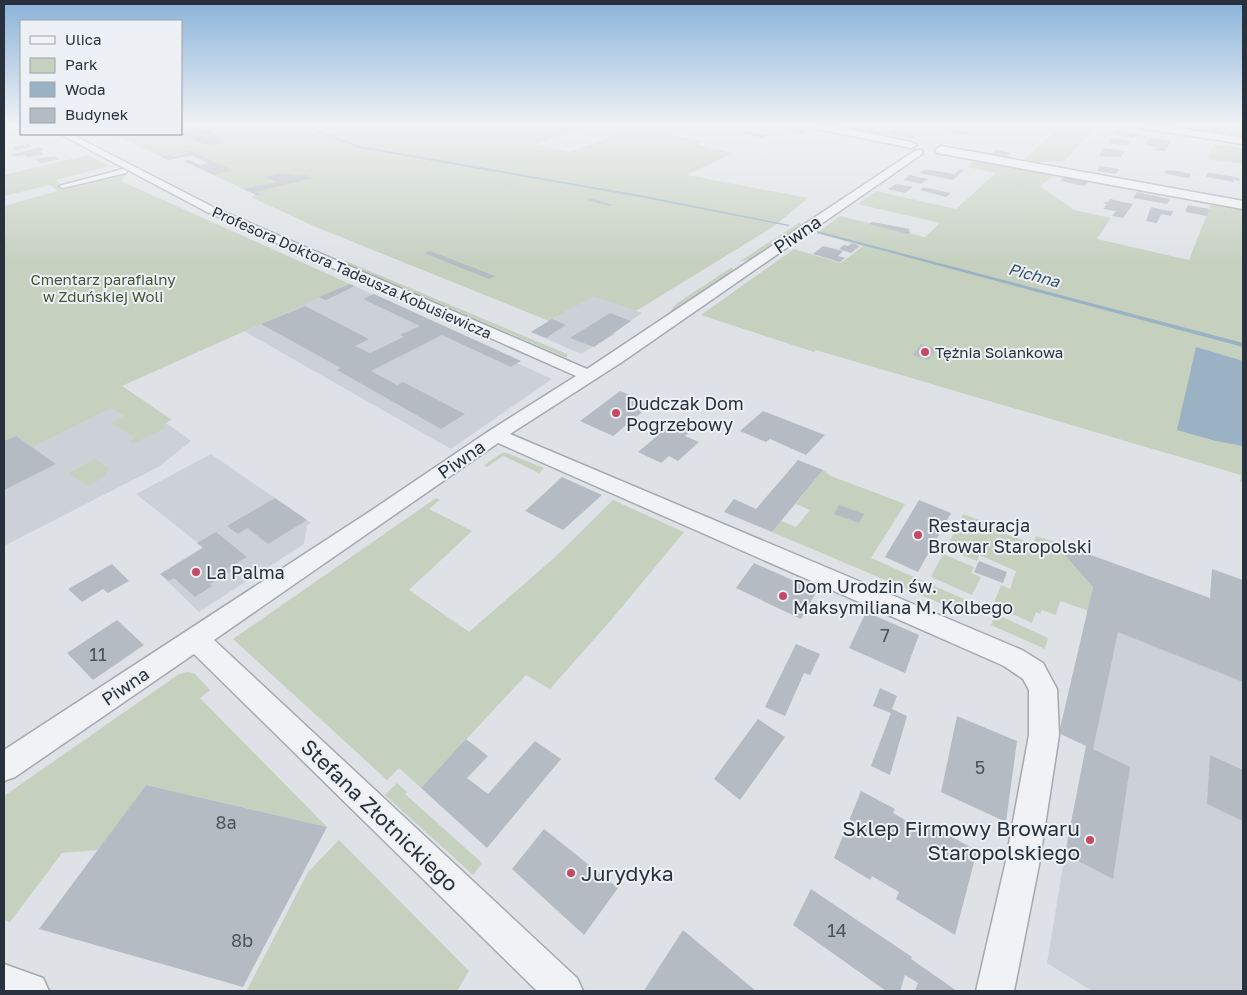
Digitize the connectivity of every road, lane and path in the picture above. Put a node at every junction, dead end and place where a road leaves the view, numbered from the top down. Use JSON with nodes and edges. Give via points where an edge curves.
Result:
{"nodes":[{"id":1,"x":135,"y":170,"type":"edge"},
{"id":2,"x":883,"y":170,"type":"edge"},
{"id":3,"x":1055,"y":170,"type":"edge"},
{"id":4,"x":123,"y":171,"type":"dead end"},
{"id":5,"x":63,"y":186,"type":"dead end"},
{"id":6,"x":1243,"y":204,"type":"edge"},
{"id":7,"x":589,"y":376,"type":"junction"},
{"id":8,"x":496,"y":435,"type":"junction"},
{"id":9,"x":195,"y":638,"type":"junction"},
{"id":10,"x":4,"y":767,"type":"edge"},
{"id":11,"x":4,"y":983,"type":"edge"},
{"id":12,"x":30,"y":991,"type":"edge"},
{"id":13,"x":564,"y":991,"type":"edge"},
{"id":14,"x":995,"y":991,"type":"edge"}],
"edges":[{"from":1,"to":7,"type":"street","name":"Profesora Doktora Tadeusza Kobusiewicza","via":[[211,210]]},
{"from":2,"to":7,"type":"street","name":"Piwna"},
{"from":3,"to":6,"type":"street"},
{"from":4,"to":5,"type":"street"},
{"from":7,"to":8,"type":"street","name":"Piwna"},
{"from":8,"to":9,"type":"street","name":"Piwna"},
{"from":8,"to":14,"type":"street","via":[[1013,658],[1033,671],[1043,689],[1044,735],[1022,865]]},
{"from":9,"to":10,"type":"street","name":"Piwna"},
{"from":9,"to":13,"type":"street","name":"Stefana Złotnickiego"},
{"from":11,"to":12,"type":"street"}]}
